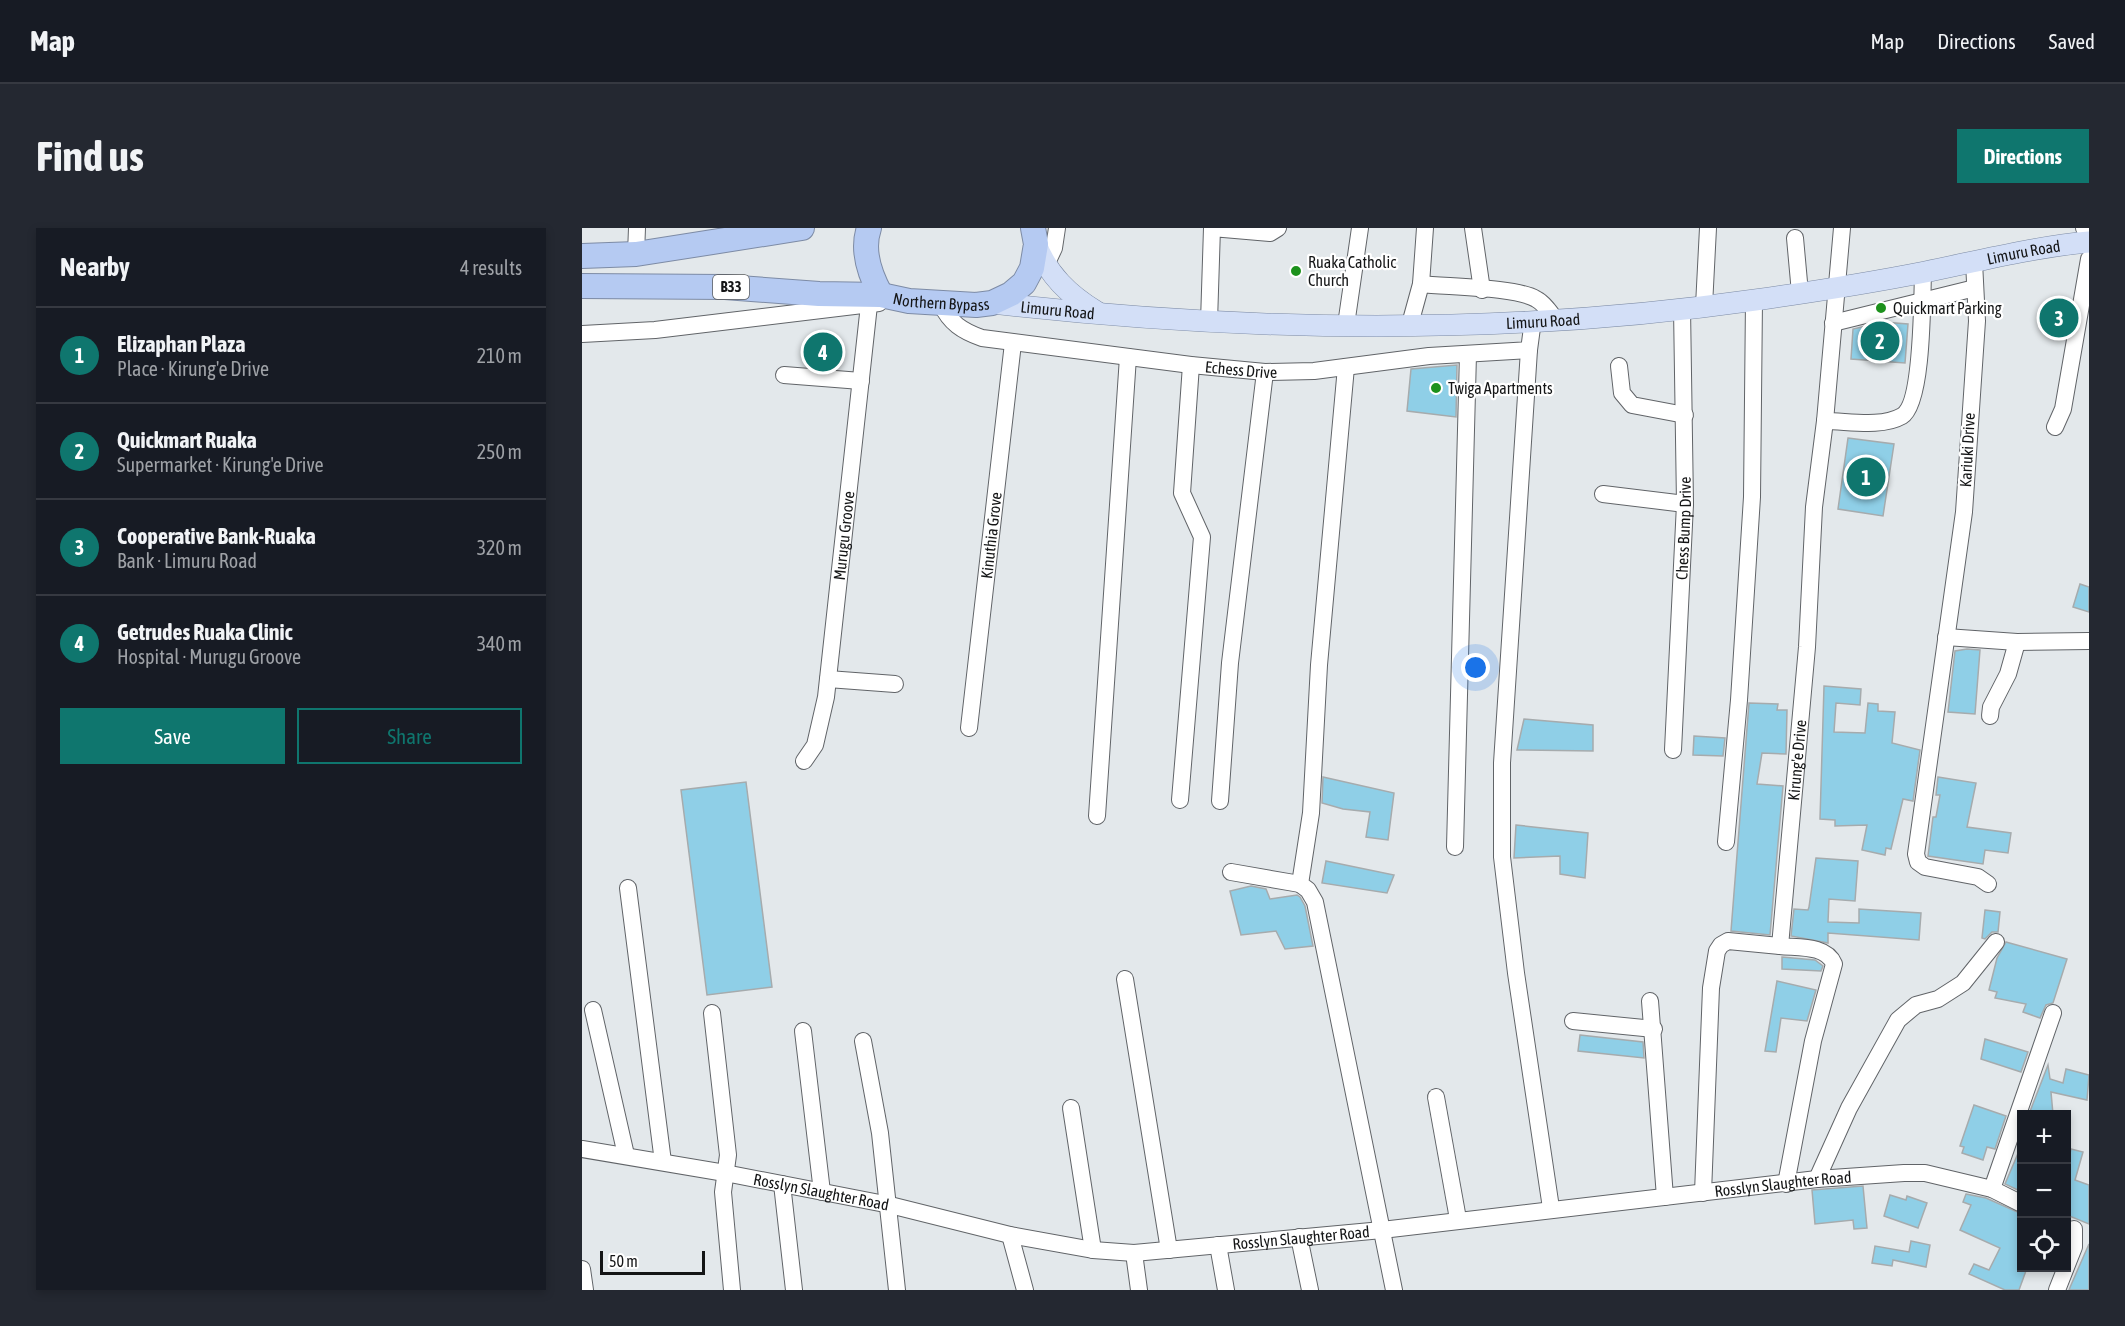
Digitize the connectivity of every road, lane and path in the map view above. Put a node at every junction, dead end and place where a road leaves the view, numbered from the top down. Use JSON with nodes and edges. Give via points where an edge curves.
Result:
{"nodes":[{"id":1,"x":638,"y":228,"type":"edge"},
{"id":2,"x":802,"y":228,"type":"edge"},
{"id":3,"x":869,"y":228,"type":"edge"},
{"id":4,"x":1057,"y":228,"type":"edge"},
{"id":5,"x":1212,"y":228,"type":"edge"},
{"id":6,"x":1278,"y":228,"type":"edge"},
{"id":7,"x":1360,"y":228,"type":"edge"},
{"id":8,"x":1425,"y":228,"type":"edge"},
{"id":9,"x":1473,"y":228,"type":"edge"},
{"id":10,"x":1708,"y":228,"type":"edge"},
{"id":11,"x":1842,"y":228,"type":"edge"},
{"id":12,"x":2084,"y":228,"type":"edge"},
{"id":13,"x":769,"y":231,"type":"edge"},
{"id":14,"x":2089,"y":237,"type":"edge"},
{"id":15,"x":1794,"y":238,"type":"dead end"},
{"id":16,"x":2089,"y":242,"type":"edge"},
{"id":17,"x":1038,"y":246,"type":"edge"},
{"id":18,"x":636,"y":254,"type":"junction"},
{"id":19,"x":582,"y":256,"type":"edge"},
{"id":20,"x":2089,"y":259,"type":"edge"},
{"id":21,"x":1974,"y":262,"type":"junction"},
{"id":22,"x":1923,"y":272,"type":"junction"},
{"id":23,"x":1421,"y":284,"type":"junction"},
{"id":24,"x":582,"y":286,"type":"edge"},
{"id":25,"x":1837,"y":288,"type":"junction"},
{"id":26,"x":1975,"y":288,"type":"junction"},
{"id":27,"x":1482,"y":290,"type":"junction"},
{"id":28,"x":1800,"y":293,"type":"junction"},
{"id":29,"x":883,"y":300,"type":"junction"},
{"id":30,"x":1754,"y":300,"type":"junction"},
{"id":31,"x":1922,"y":302,"type":"junction"},
{"id":32,"x":992,"y":303,"type":"junction"},
{"id":33,"x":941,"y":304,"type":"junction"},
{"id":34,"x":1704,"y":306,"type":"junction"},
{"id":35,"x":1682,"y":308,"type":"junction"},
{"id":36,"x":1096,"y":312,"type":"junction"},
{"id":37,"x":1555,"y":319,"type":"junction"},
{"id":38,"x":1533,"y":320,"type":"junction"},
{"id":39,"x":1209,"y":322,"type":"junction"},
{"id":40,"x":1833,"y":322,"type":"junction"},
{"id":41,"x":1410,"y":324,"type":"junction"},
{"id":42,"x":1346,"y":325,"type":"junction"},
{"id":43,"x":582,"y":334,"type":"edge"},
{"id":44,"x":1013,"y":343,"type":"junction"},
{"id":45,"x":1528,"y":350,"type":"junction"},
{"id":46,"x":1468,"y":354,"type":"junction"},
{"id":47,"x":1128,"y":357,"type":"junction"},
{"id":48,"x":1191,"y":365,"type":"junction"},
{"id":49,"x":1619,"y":366,"type":"dead end"},
{"id":50,"x":1346,"y":367,"type":"junction"},
{"id":51,"x":1265,"y":372,"type":"junction"},
{"id":52,"x":783,"y":375,"type":"dead end"},
{"id":53,"x":861,"y":381,"type":"junction"},
{"id":54,"x":1685,"y":415,"type":"junction"},
{"id":55,"x":1825,"y":421,"type":"junction"},
{"id":56,"x":2055,"y":427,"type":"dead end"},
{"id":57,"x":1603,"y":494,"type":"dead end"},
{"id":58,"x":1685,"y":504,"type":"junction"},
{"id":59,"x":1946,"y":637,"type":"junction"},
{"id":60,"x":2089,"y":641,"type":"edge"},
{"id":61,"x":2018,"y":642,"type":"junction"},
{"id":62,"x":828,"y":679,"type":"junction"},
{"id":63,"x":895,"y":684,"type":"dead end"},
{"id":64,"x":1990,"y":716,"type":"dead end"},
{"id":65,"x":969,"y":728,"type":"dead end"},
{"id":66,"x":1674,"y":750,"type":"dead end"},
{"id":67,"x":804,"y":761,"type":"dead end"},
{"id":68,"x":1180,"y":800,"type":"dead end"},
{"id":69,"x":1220,"y":801,"type":"dead end"},
{"id":70,"x":1097,"y":816,"type":"dead end"},
{"id":71,"x":1726,"y":842,"type":"dead end"},
{"id":72,"x":1455,"y":847,"type":"dead end"},
{"id":73,"x":1231,"y":872,"type":"dead end"},
{"id":74,"x":1300,"y":884,"type":"junction"},
{"id":75,"x":1988,"y":884,"type":"dead end"},
{"id":76,"x":628,"y":888,"type":"dead end"},
{"id":77,"x":1996,"y":942,"type":"dead end"},
{"id":78,"x":1780,"y":946,"type":"junction"},
{"id":79,"x":1125,"y":979,"type":"dead end"},
{"id":80,"x":1650,"y":1001,"type":"dead end"},
{"id":81,"x":593,"y":1010,"type":"dead end"},
{"id":82,"x":712,"y":1013,"type":"dead end"},
{"id":83,"x":2053,"y":1013,"type":"dead end"},
{"id":84,"x":1574,"y":1021,"type":"dead end"},
{"id":85,"x":1654,"y":1029,"type":"junction"},
{"id":86,"x":803,"y":1030,"type":"dead end"},
{"id":87,"x":863,"y":1041,"type":"dead end"},
{"id":88,"x":1436,"y":1097,"type":"dead end"},
{"id":89,"x":1071,"y":1108,"type":"dead end"},
{"id":90,"x":582,"y":1149,"type":"edge"},
{"id":91,"x":626,"y":1155,"type":"junction"},
{"id":92,"x":663,"y":1162,"type":"junction"},
{"id":93,"x":725,"y":1173,"type":"junction"},
{"id":94,"x":1816,"y":1179,"type":"junction"},
{"id":95,"x":783,"y":1184,"type":"junction"},
{"id":96,"x":1786,"y":1184,"type":"junction"},
{"id":97,"x":1992,"y":1190,"type":"junction"},
{"id":98,"x":822,"y":1192,"type":"junction"},
{"id":99,"x":1703,"y":1193,"type":"junction"},
{"id":100,"x":1665,"y":1197,"type":"junction"},
{"id":101,"x":2017,"y":1202,"type":"edge"},
{"id":102,"x":890,"y":1205,"type":"junction"},
{"id":103,"x":1551,"y":1208,"type":"junction"},
{"id":104,"x":1458,"y":1219,"type":"junction"},
{"id":105,"x":1382,"y":1230,"type":"junction"},
{"id":106,"x":2076,"y":1230,"type":"edge"},
{"id":107,"x":1010,"y":1235,"type":"junction"},
{"id":108,"x":1299,"y":1237,"type":"junction"},
{"id":109,"x":1218,"y":1245,"type":"junction"},
{"id":110,"x":1093,"y":1250,"type":"junction"},
{"id":111,"x":1169,"y":1250,"type":"junction"},
{"id":112,"x":1134,"y":1253,"type":"junction"},
{"id":113,"x":582,"y":1269,"type":"edge"},
{"id":114,"x":585,"y":1290,"type":"edge"},
{"id":115,"x":732,"y":1290,"type":"edge"},
{"id":116,"x":794,"y":1290,"type":"edge"},
{"id":117,"x":897,"y":1290,"type":"edge"},
{"id":118,"x":1025,"y":1290,"type":"edge"},
{"id":119,"x":1139,"y":1290,"type":"edge"},
{"id":120,"x":1226,"y":1290,"type":"edge"},
{"id":121,"x":1310,"y":1290,"type":"edge"},
{"id":122,"x":1394,"y":1290,"type":"edge"},
{"id":123,"x":2057,"y":1290,"type":"edge"}],
"edges":[{"from":1,"to":18,"type":"street"},
{"from":2,"to":13,"type":"highway"},
{"from":3,"to":29,"type":"highway","name":"Northern Bypass","via":[[869,268]]},
{"from":4,"to":17,"type":"street","via":[[1054,248]]},
{"from":5,"to":6,"type":"street","via":[[1270,233]]},
{"from":5,"to":39,"type":"street"},
{"from":7,"to":42,"type":"street"},
{"from":8,"to":23,"type":"street"},
{"from":9,"to":27,"type":"street"},
{"from":10,"to":34,"type":"street"},
{"from":11,"to":25,"type":"street","name":"Kirung'e Drive"},
{"from":12,"to":14,"type":"street"},
{"from":13,"to":18,"type":"highway"},
{"from":15,"to":28,"type":"street"},
{"from":16,"to":21,"type":"main road","name":"Limuru Road"},
{"from":17,"to":32,"type":"highway","name":"Northern Bypass","via":[[1024,283]]},
{"from":17,"to":36,"type":"main road","via":[[1074,298]]},
{"from":18,"to":19,"type":"highway"},
{"from":20,"to":56,"type":"street","via":[[2063,409]]},
{"from":21,"to":22,"type":"main road","name":"Limuru Road"},
{"from":21,"to":26,"type":"street","name":"Kariuki Drive"},
{"from":22,"to":25,"type":"main road","name":"Limuru Road"},
{"from":22,"to":31,"type":"street"},
{"from":23,"to":27,"type":"street"},
{"from":23,"to":41,"type":"street"},
{"from":24,"to":29,"type":"highway","number":"B33","via":[[725,287]]},
{"from":25,"to":28,"type":"main road","name":"Limuru Road"},
{"from":25,"to":40,"type":"street","name":"Kirung'e Drive"},
{"from":26,"to":31,"type":"street"},
{"from":26,"to":59,"type":"street","name":"Kariuki Drive","via":[[1977,321],[1964,512]]},
{"from":27,"to":37,"type":"street","via":[[1527,294]]},
{"from":28,"to":30,"type":"main road","name":"Limuru Road"},
{"from":29,"to":33,"type":"highway","name":"Northern Bypass"},
{"from":29,"to":43,"type":"street","via":[[655,330]]},
{"from":29,"to":53,"type":"street","name":"Murugu Groove"},
{"from":30,"to":34,"type":"main road","name":"Limuru Road"},
{"from":30,"to":71,"type":"street","via":[[1752,497]]},
{"from":31,"to":40,"type":"street"},
{"from":31,"to":55,"type":"street","via":[[1916,395],[1905,415],[1887,422]]},
{"from":32,"to":33,"type":"highway","name":"Northern Bypass"},
{"from":32,"to":36,"type":"main road","name":"Limuru Road"},
{"from":33,"to":44,"type":"street","name":"Echess Drive","via":[[954,324],[966,332]]},
{"from":34,"to":35,"type":"main road","name":"Limuru Road"},
{"from":35,"to":37,"type":"main road","name":"Limuru Road"},
{"from":35,"to":54,"type":"street","name":"Chess Bump Drive"},
{"from":36,"to":39,"type":"main road","name":"Limuru Road"},
{"from":37,"to":38,"type":"main road","name":"Limuru Road"},
{"from":38,"to":41,"type":"main road","name":"Limuru Road"},
{"from":38,"to":45,"type":"street"},
{"from":39,"to":42,"type":"main road","name":"Limuru Road"},
{"from":40,"to":55,"type":"street","name":"Kirung'e Drive"},
{"from":41,"to":42,"type":"main road","name":"Limuru Road"},
{"from":44,"to":47,"type":"street","name":"Echess Drive"},
{"from":44,"to":65,"type":"street","name":"Kinuthia Grove"},
{"from":45,"to":46,"type":"street","name":"Echess Drive"},
{"from":45,"to":103,"type":"street","via":[[1502,763],[1502,857]]},
{"from":46,"to":50,"type":"street","name":"Echess Drive"},
{"from":46,"to":72,"type":"street"},
{"from":47,"to":48,"type":"street","name":"Echess Drive"},
{"from":47,"to":70,"type":"street"},
{"from":48,"to":51,"type":"street","name":"Echess Drive"},
{"from":48,"to":68,"type":"street","via":[[1182,493],[1202,537]]},
{"from":49,"to":54,"type":"street","via":[[1623,393],[1632,405]]},
{"from":50,"to":51,"type":"street","name":"Echess Drive"},
{"from":50,"to":74,"type":"street","via":[[1319,665],[1311,813]]},
{"from":51,"to":69,"type":"street","via":[[1230,663]]},
{"from":52,"to":53,"type":"street"},
{"from":53,"to":62,"type":"street","name":"Murugu Groove"},
{"from":54,"to":58,"type":"street","name":"Chess Bump Drive"},
{"from":55,"to":78,"type":"street","name":"Kirung'e Drive","via":[[1814,507],[1807,646]]},
{"from":57,"to":58,"type":"street"},
{"from":58,"to":66,"type":"street","name":"Chess Bump Drive"},
{"from":59,"to":61,"type":"street"},
{"from":59,"to":75,"type":"street","name":"Kariuki Drive","via":[[1916,854],[1925,867],[1978,877]]},
{"from":60,"to":61,"type":"street"},
{"from":61,"to":64,"type":"street"},
{"from":62,"to":63,"type":"street"},
{"from":62,"to":67,"type":"street","name":"Murugu Groove","via":[[815,745]]},
{"from":73,"to":74,"type":"street"},
{"from":74,"to":105,"type":"street","via":[[1315,902]]},
{"from":76,"to":92,"type":"street"},
{"from":77,"to":94,"type":"street","via":[[1963,983],[1938,999],[1916,1005],[1898,1020],[1849,1108]]},
{"from":78,"to":96,"type":"street","via":[[1817,949],[1831,957],[1834,964],[1813,1041]]},
{"from":78,"to":99,"type":"street","via":[[1728,941],[1717,951],[1711,988]]},
{"from":79,"to":111,"type":"street"},
{"from":80,"to":85,"type":"street"},
{"from":81,"to":91,"type":"street"},
{"from":82,"to":93,"type":"street","via":[[728,1155]]},
{"from":83,"to":97,"type":"street"},
{"from":84,"to":85,"type":"street"},
{"from":85,"to":100,"type":"street"},
{"from":86,"to":98,"type":"street"},
{"from":87,"to":102,"type":"street"},
{"from":88,"to":104,"type":"street"},
{"from":89,"to":110,"type":"street"},
{"from":90,"to":91,"type":"street","name":"Rosslyn Slaughter Road"},
{"from":91,"to":92,"type":"street","name":"Rosslyn Slaughter Road"},
{"from":92,"to":93,"type":"street","name":"Rosslyn Slaughter Road"},
{"from":93,"to":95,"type":"street","name":"Rosslyn Slaughter Road"},
{"from":93,"to":115,"type":"street","via":[[724,1220]]},
{"from":94,"to":96,"type":"street","name":"Rosslyn Slaughter Road"},
{"from":94,"to":97,"type":"street","name":"Rosslyn Slaughter Road","via":[[1925,1173]]},
{"from":95,"to":98,"type":"street","name":"Rosslyn Slaughter Road"},
{"from":95,"to":116,"type":"street"},
{"from":96,"to":99,"type":"street","name":"Rosslyn Slaughter Road"},
{"from":97,"to":101,"type":"street","name":"Rosslyn Slaughter Road"},
{"from":98,"to":102,"type":"street","name":"Rosslyn Slaughter Road"},
{"from":99,"to":100,"type":"street","name":"Rosslyn Slaughter Road"},
{"from":100,"to":103,"type":"street","name":"Rosslyn Slaughter Road"},
{"from":102,"to":107,"type":"street","name":"Rosslyn Slaughter Road"},
{"from":102,"to":117,"type":"street"},
{"from":103,"to":104,"type":"street","name":"Rosslyn Slaughter Road"},
{"from":104,"to":105,"type":"street","name":"Rosslyn Slaughter Road"},
{"from":105,"to":108,"type":"street","name":"Rosslyn Slaughter Road"},
{"from":105,"to":122,"type":"street"},
{"from":106,"to":123,"type":"street","via":[[2074,1247]]},
{"from":107,"to":110,"type":"street","name":"Rosslyn Slaughter Road"},
{"from":107,"to":118,"type":"street"},
{"from":108,"to":109,"type":"street","name":"Rosslyn Slaughter Road"},
{"from":108,"to":121,"type":"street"},
{"from":109,"to":111,"type":"street","name":"Rosslyn Slaughter Road"},
{"from":109,"to":120,"type":"street"},
{"from":110,"to":112,"type":"street","name":"Rosslyn Slaughter Road"},
{"from":111,"to":112,"type":"street","name":"Rosslyn Slaughter Road"},
{"from":112,"to":119,"type":"street"},
{"from":113,"to":114,"type":"street"}]}
